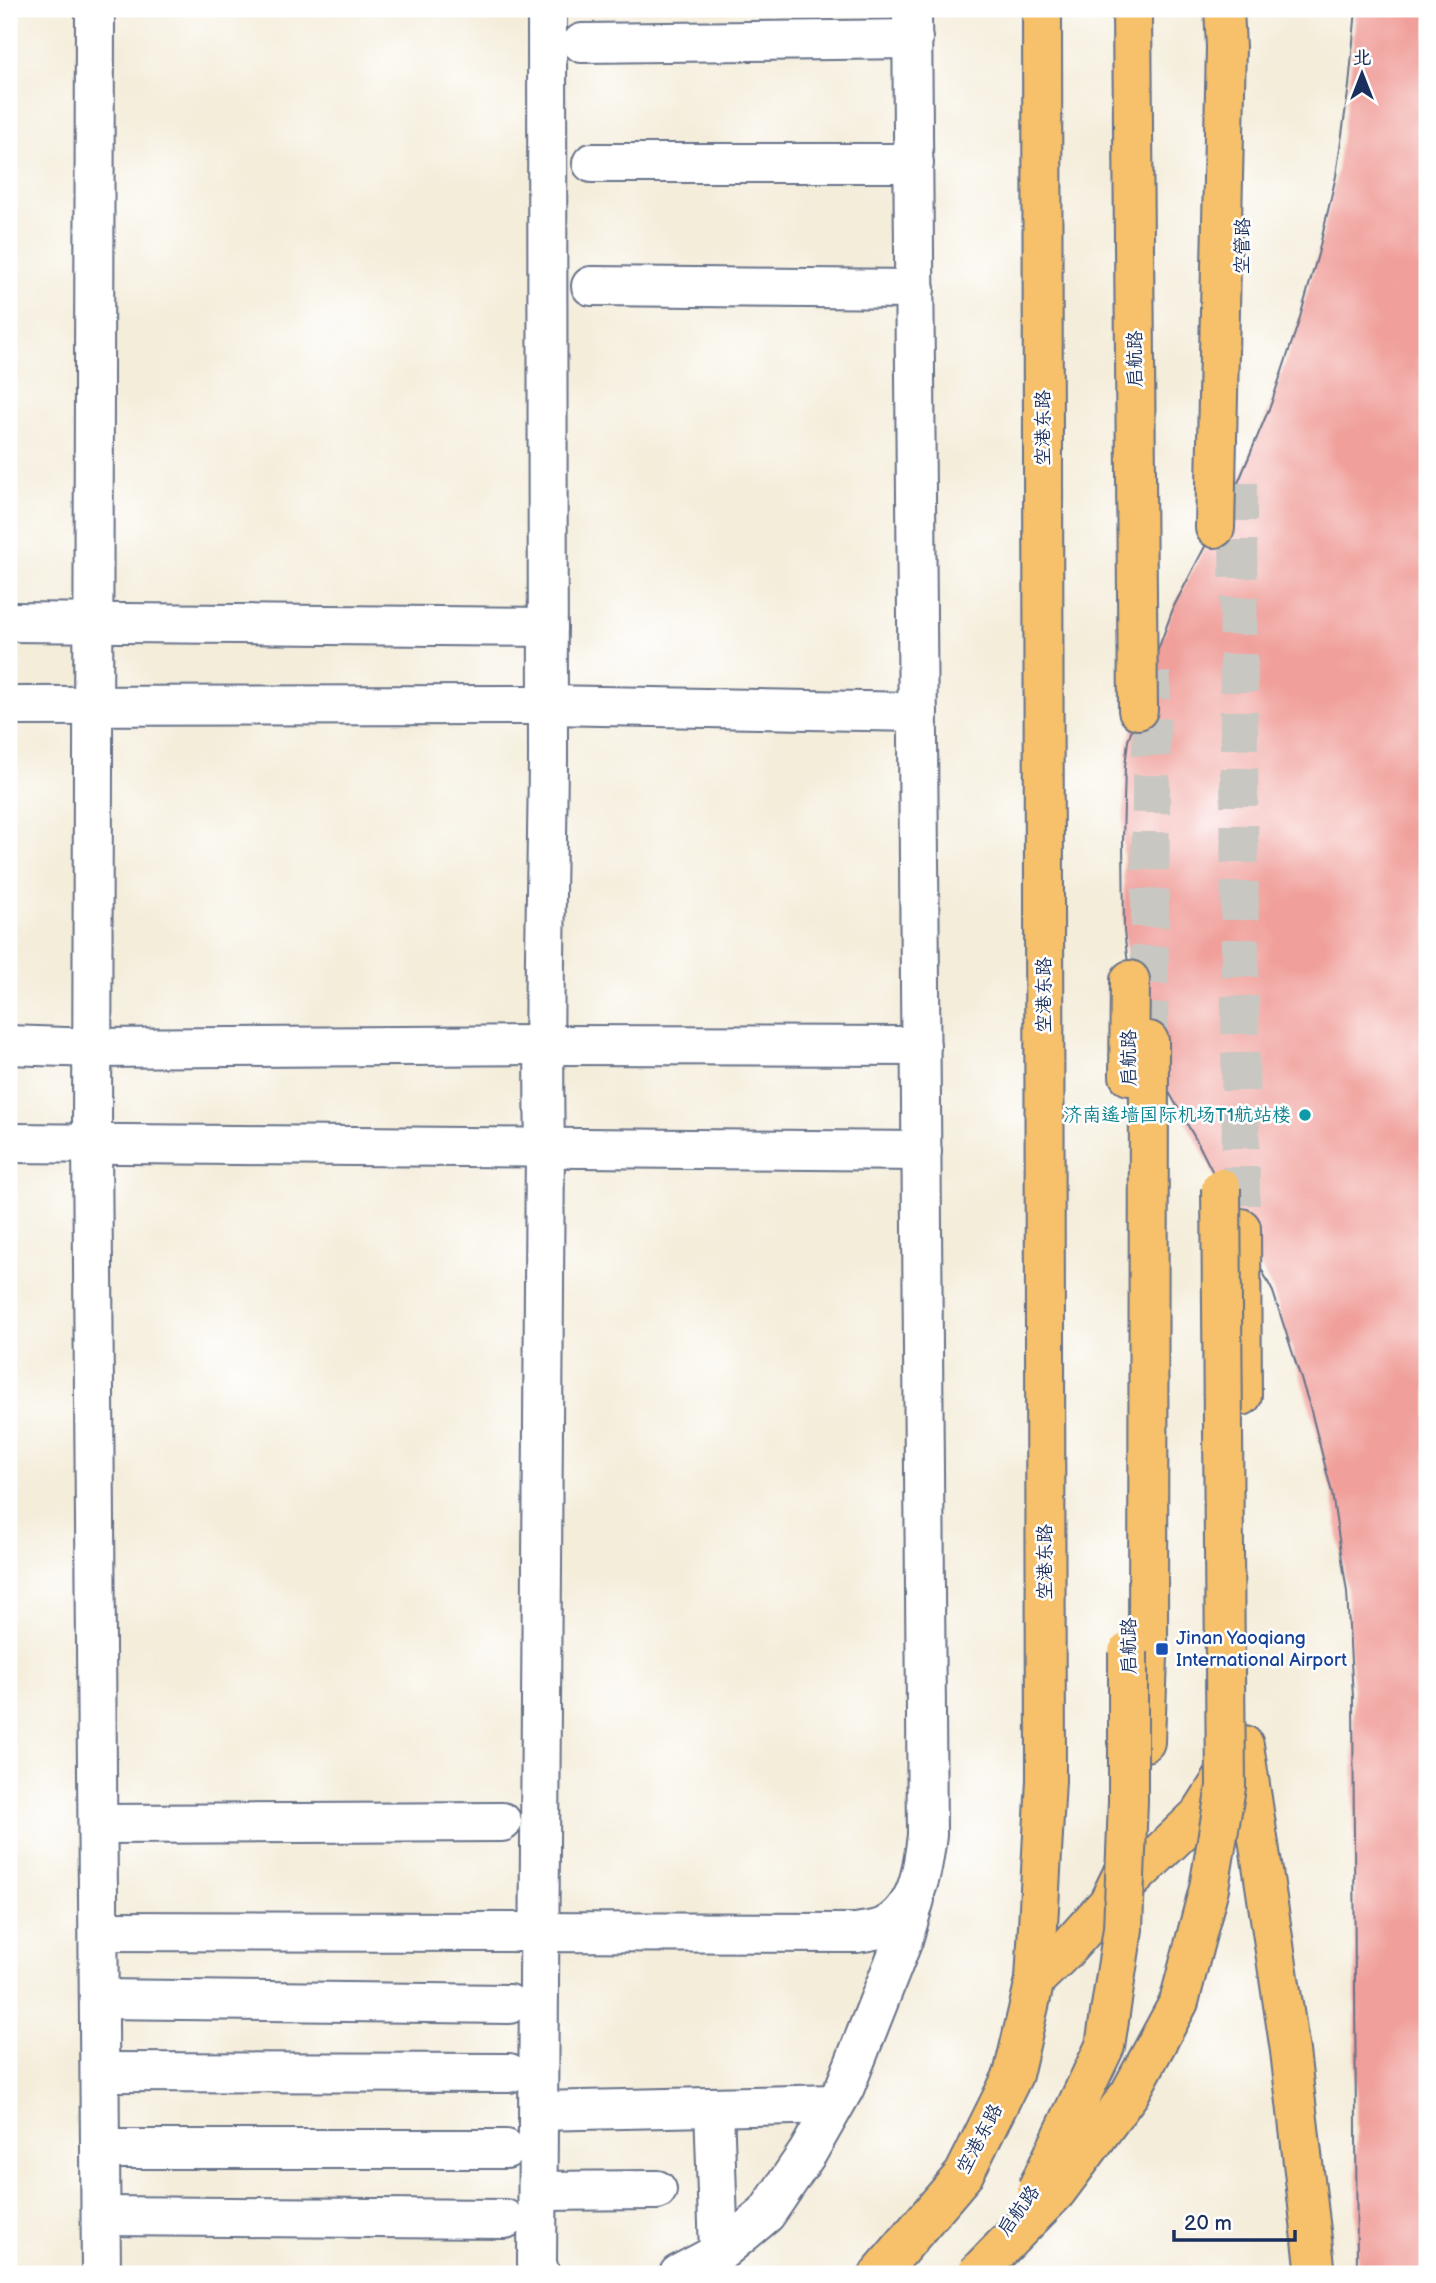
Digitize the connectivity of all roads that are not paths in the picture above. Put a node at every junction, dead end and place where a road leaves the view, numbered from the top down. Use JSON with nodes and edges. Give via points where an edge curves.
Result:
{"nodes":[{"id":1,"x":95,"y":9,"type":"edge"},
{"id":2,"x":547,"y":9,"type":"edge"},
{"id":3,"x":1042,"y":9,"type":"edge"},
{"id":4,"x":1132,"y":9,"type":"edge"},
{"id":5,"x":1154,"y":9,"type":"edge"},
{"id":6,"x":1224,"y":9,"type":"edge"},
{"id":7,"x":1246,"y":9,"type":"edge"},
{"id":8,"x":912,"y":24,"type":"edge"},
{"id":9,"x":582,"y":43,"type":"dead end"},
{"id":10,"x":592,"y":163,"type":"dead end"},
{"id":11,"x":914,"y":163,"type":"junction"},
{"id":12,"x":591,"y":286,"type":"dead end"},
{"id":13,"x":915,"y":289,"type":"junction"},
{"id":14,"x":1238,"y":483,"type":"tunnel mouth"},
{"id":15,"x":1214,"y":528,"type":"dead end"},
{"id":16,"x":9,"y":622,"type":"edge"},
{"id":17,"x":94,"y":623,"type":"junction"},
{"id":18,"x":548,"y":627,"type":"junction"},
{"id":19,"x":1152,"y":668,"type":"tunnel mouth"},
{"id":20,"x":548,"y":705,"type":"junction"},
{"id":21,"x":9,"y":706,"type":"edge"},
{"id":22,"x":94,"y":707,"type":"junction"},
{"id":23,"x":1138,"y":710,"type":"tunnel mouth"},
{"id":24,"x":918,"y":712,"type":"junction"},
{"id":25,"x":1130,"y":980,"type":"dead end"},
{"id":26,"x":1149,"y":1041,"type":"tunnel mouth"},
{"id":27,"x":9,"y":1045,"type":"edge"},
{"id":28,"x":542,"y":1045,"type":"junction"},
{"id":29,"x":921,"y":1046,"type":"junction"},
{"id":30,"x":93,"y":1048,"type":"junction"},
{"id":31,"x":92,"y":1142,"type":"junction"},
{"id":32,"x":9,"y":1143,"type":"edge"},
{"id":33,"x":545,"y":1146,"type":"junction"},
{"id":34,"x":922,"y":1151,"type":"junction"},
{"id":35,"x":1221,"y":1188,"type":"dead end"},
{"id":36,"x":1241,"y":1228,"type":"tunnel mouth"},
{"id":37,"x":1244,"y":1745,"type":"junction"},
{"id":38,"x":502,"y":1822,"type":"dead end"},
{"id":39,"x":98,"y":1824,"type":"junction"},
{"id":40,"x":923,"y":1870,"type":"junction"},
{"id":41,"x":1108,"y":1903,"type":"junction"},
{"id":42,"x":99,"y":1931,"type":"junction"},
{"id":43,"x":541,"y":1932,"type":"junction"},
{"id":44,"x":1035,"y":1980,"type":"junction"},
{"id":45,"x":100,"y":2000,"type":"junction"},
{"id":46,"x":509,"y":2004,"type":"dead end"},
{"id":47,"x":100,"y":2073,"type":"junction"},
{"id":48,"x":509,"y":2073,"type":"dead end"},
{"id":49,"x":835,"y":2104,"type":"junction"},
{"id":50,"x":714,"y":2107,"type":"junction"},
{"id":51,"x":539,"y":2111,"type":"junction"},
{"id":52,"x":101,"y":2149,"type":"junction"},
{"id":53,"x":506,"y":2149,"type":"dead end"},
{"id":54,"x":657,"y":2190,"type":"dead end"},
{"id":55,"x":538,"y":2191,"type":"junction"},
{"id":56,"x":101,"y":2216,"type":"junction"},
{"id":57,"x":505,"y":2219,"type":"dead end"},
{"id":58,"x":719,"y":2253,"type":"junction"},
{"id":59,"x":101,"y":2274,"type":"edge"},
{"id":60,"x":540,"y":2274,"type":"edge"},
{"id":61,"x":679,"y":2274,"type":"edge"},
{"id":62,"x":879,"y":2274,"type":"edge"},
{"id":63,"x":974,"y":2274,"type":"edge"},
{"id":64,"x":1316,"y":2274,"type":"edge"}],
"edges":[{"from":1,"to":17,"type":"lane"},
{"from":2,"to":18,"type":"lane"},
{"from":3,"to":44,"type":"main road","name":"空港东路","via":[[1046,1780]]},
{"from":4,"to":23,"type":"main road","name":"启航路"},
{"from":5,"to":19,"type":"main road"},
{"from":6,"to":15,"type":"main road"},
{"from":7,"to":14,"type":"main road","name":"空管路"},
{"from":8,"to":9,"type":"lane"},
{"from":8,"to":11,"type":"lane"},
{"from":10,"to":11,"type":"lane"},
{"from":11,"to":13,"type":"lane"},
{"from":12,"to":13,"type":"lane"},
{"from":13,"to":24,"type":"lane"},
{"from":16,"to":17,"type":"lane"},
{"from":17,"to":18,"type":"lane"},
{"from":17,"to":22,"type":"lane"},
{"from":18,"to":20,"type":"lane"},
{"from":20,"to":22,"type":"lane"},
{"from":20,"to":24,"type":"lane"},
{"from":20,"to":28,"type":"lane"},
{"from":21,"to":22,"type":"lane"},
{"from":22,"to":30,"type":"lane"},
{"from":24,"to":29,"type":"lane"},
{"from":25,"to":63,"type":"main road","name":"启航路","bridge":true,"via":[[1128,1801],[1123,1928],[1105,2046],[1039,2187]]},
{"from":26,"to":41,"type":"main road","via":[[1148,1657],[1142,1831]]},
{"from":27,"to":30,"type":"lane"},
{"from":28,"to":29,"type":"lane"},
{"from":28,"to":30,"type":"lane"},
{"from":28,"to":33,"type":"lane"},
{"from":29,"to":34,"type":"lane"},
{"from":30,"to":31,"type":"lane"},
{"from":31,"to":32,"type":"lane"},
{"from":31,"to":33,"type":"lane"},
{"from":31,"to":39,"type":"lane"},
{"from":33,"to":34,"type":"lane"},
{"from":33,"to":43,"type":"lane"},
{"from":34,"to":40,"type":"lane","via":[[927,1823]]},
{"from":35,"to":63,"type":"main road","name":"启航路","bridge":true,"via":[[1226,1787],[1209,1888],[1179,2001],[1130,2093],[1058,2191]]},
{"from":36,"to":37,"type":"main road"},
{"from":37,"to":41,"type":"main road","via":[[1200,1814]]},
{"from":37,"to":64,"type":"main road","via":[[1290,2051]]},
{"from":38,"to":39,"type":"lane"},
{"from":39,"to":42,"type":"lane"},
{"from":40,"to":43,"type":"lane","via":[[912,1900],[899,1917],[882,1928],[857,1933]]},
{"from":40,"to":49,"type":"lane","via":[[903,1940]]},
{"from":41,"to":44,"type":"main road"},
{"from":42,"to":43,"type":"lane"},
{"from":42,"to":45,"type":"lane"},
{"from":43,"to":51,"type":"lane"},
{"from":44,"to":62,"type":"main road","name":"空港东路","via":[[1013,2075],[964,2174]]},
{"from":45,"to":46,"type":"lane"},
{"from":45,"to":47,"type":"lane"},
{"from":47,"to":48,"type":"lane"},
{"from":47,"to":52,"type":"lane"},
{"from":49,"to":50,"type":"lane"},
{"from":49,"to":58,"type":"lane","via":[[766,2214]]},
{"from":50,"to":51,"type":"lane"},
{"from":50,"to":58,"type":"lane"},
{"from":51,"to":55,"type":"lane"},
{"from":52,"to":53,"type":"lane"},
{"from":52,"to":56,"type":"lane"},
{"from":54,"to":55,"type":"lane"},
{"from":55,"to":60,"type":"lane"},
{"from":56,"to":57,"type":"lane"},
{"from":56,"to":59,"type":"lane"},
{"from":58,"to":61,"type":"lane"}]}
